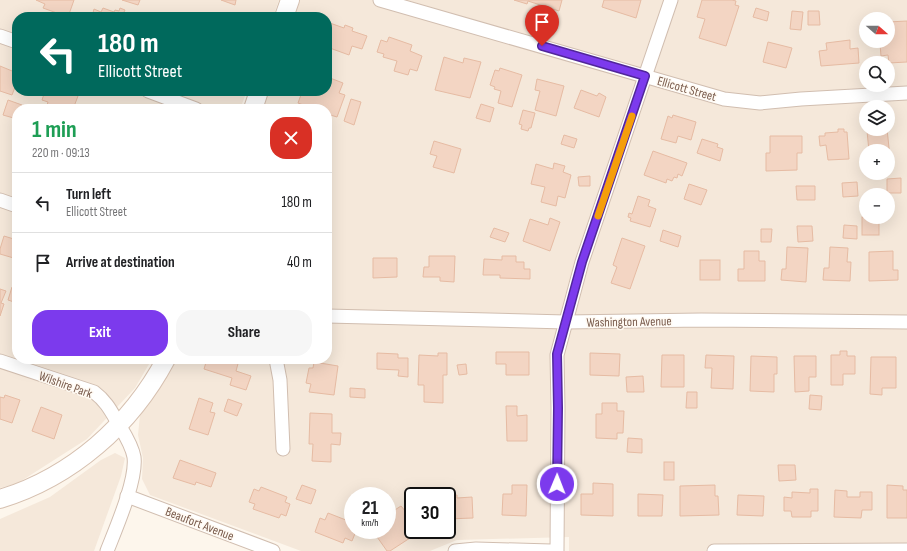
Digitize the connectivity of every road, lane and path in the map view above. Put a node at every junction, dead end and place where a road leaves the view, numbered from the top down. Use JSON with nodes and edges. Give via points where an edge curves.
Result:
{"nodes":[{"id":1,"x":290,"y":0,"type":"edge"},
{"id":2,"x":380,"y":0,"type":"edge"},
{"id":3,"x":671,"y":0,"type":"edge"},
{"id":4,"x":286,"y":12,"type":"edge"},
{"id":5,"x":0,"y":36,"type":"edge"},
{"id":6,"x":12,"y":40,"type":"edge"},
{"id":7,"x":645,"y":76,"type":"junction"},
{"id":8,"x":907,"y":93,"type":"edge"},
{"id":9,"x":161,"y":96,"type":"edge"},
{"id":10,"x":183,"y":104,"type":"edge"},
{"id":11,"x":0,"y":200,"type":"edge"},
{"id":12,"x":12,"y":204,"type":"edge"},
{"id":13,"x":332,"y":316,"type":"edge"},
{"id":14,"x":566,"y":322,"type":"junction"},
{"id":15,"x":907,"y":322,"type":"edge"},
{"id":16,"x":0,"y":361,"type":"edge"},
{"id":17,"x":163,"y":364,"type":"edge"},
{"id":18,"x":277,"y":364,"type":"edge"},
{"id":19,"x":119,"y":424,"type":"junction"},
{"id":20,"x":282,"y":449,"type":"dead end"},
{"id":21,"x":127,"y":496,"type":"junction"},
{"id":22,"x":0,"y":498,"type":"edge"},
{"id":23,"x":907,"y":550,"type":"edge"},
{"id":24,"x":107,"y":551,"type":"edge"},
{"id":25,"x":273,"y":551,"type":"edge"},
{"id":26,"x":455,"y":551,"type":"edge"},
{"id":27,"x":551,"y":551,"type":"edge"},
{"id":28,"x":557,"y":551,"type":"edge"},
{"id":29,"x":714,"y":551,"type":"edge"}],
"edges":[{"from":1,"to":4,"type":"main road"},
{"from":2,"to":7,"type":"street","name":"Ellicott Street"},
{"from":3,"to":7,"type":"street"},
{"from":5,"to":6,"type":"street"},
{"from":7,"to":8,"type":"street","name":"Ellicott Street","via":[[724,99],[760,103]]},
{"from":7,"to":14,"type":"street","via":[[582,262]]},
{"from":9,"to":10,"type":"street"},
{"from":11,"to":12,"type":"street"},
{"from":13,"to":14,"type":"street","name":"Washington Avenue"},
{"from":14,"to":15,"type":"street","name":"Washington Avenue"},
{"from":14,"to":28,"type":"street","via":[[557,354]]},
{"from":16,"to":19,"type":"street","name":"Wilshire Park","via":[[94,392],[106,403]]},
{"from":17,"to":19,"type":"main road","via":[[140,400]]},
{"from":18,"to":20,"type":"street","via":[[280,380]]},
{"from":19,"to":21,"type":"street","name":"Wilshire Park","via":[[134,456],[134,471]]},
{"from":19,"to":22,"type":"main road","via":[[88,453],[65,469],[34,486]]},
{"from":21,"to":24,"type":"street","name":"Wilshire Park"},
{"from":21,"to":25,"type":"street","name":"Beaufort Avenue"},
{"from":23,"to":29,"type":"street"},
{"from":26,"to":27,"type":"street"}]}
